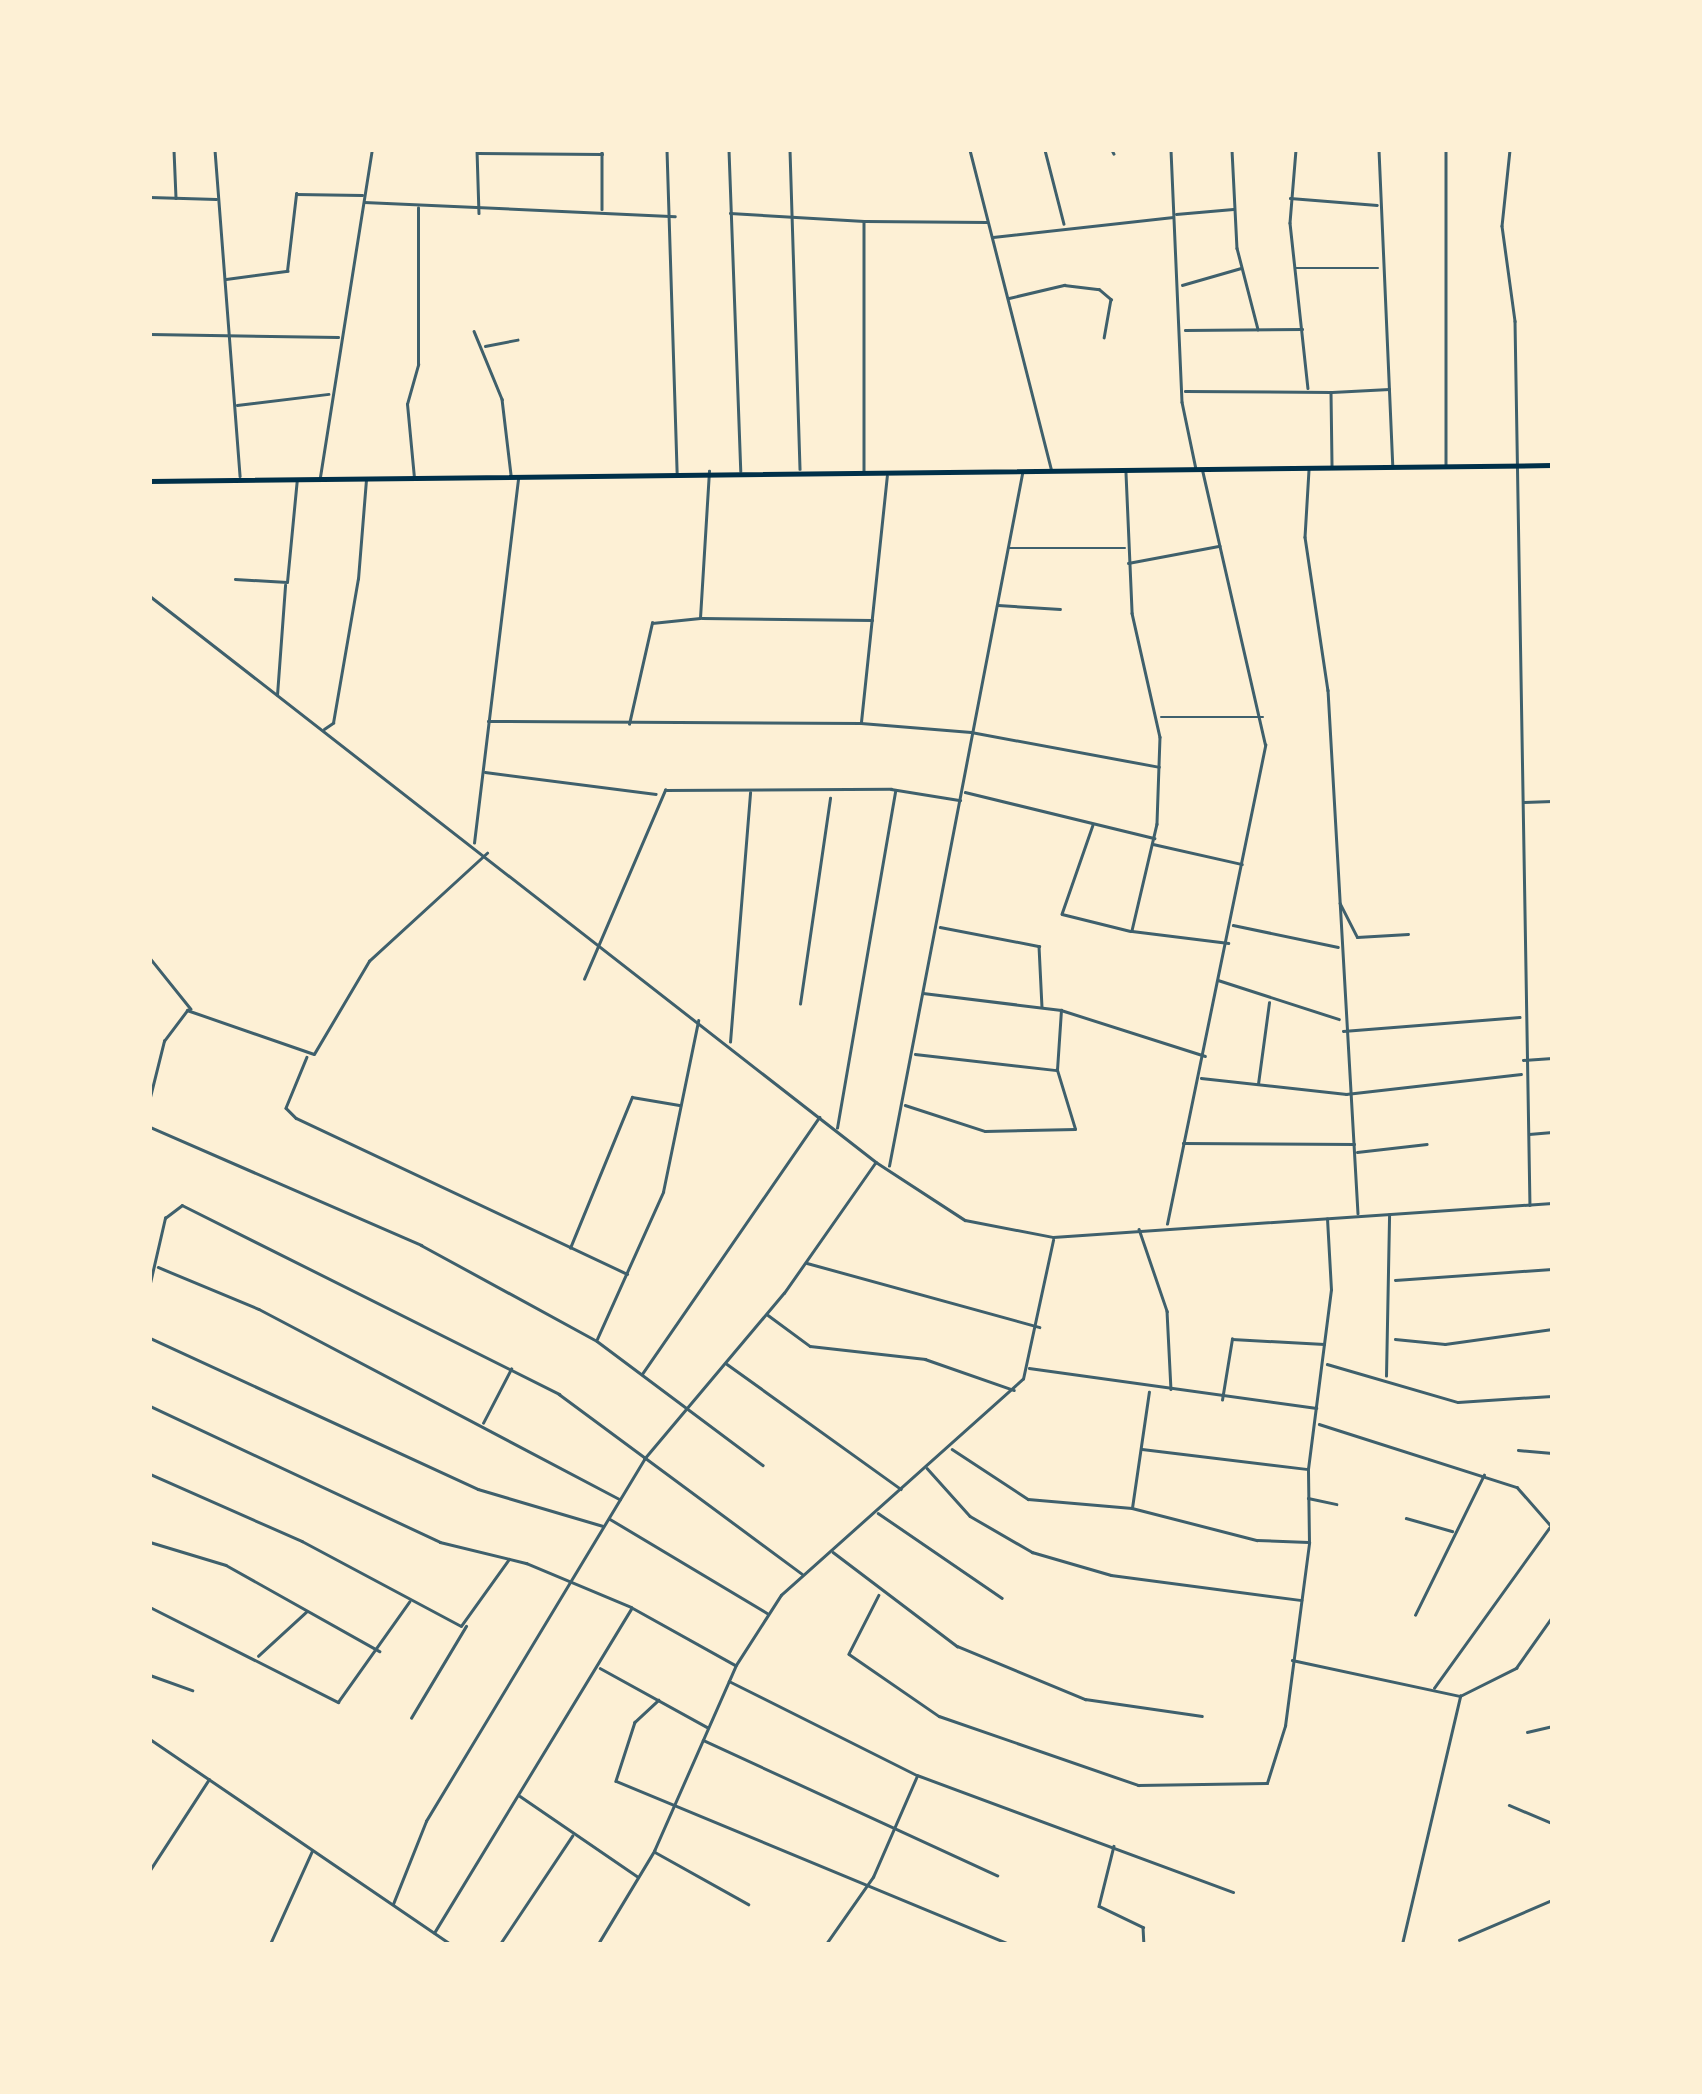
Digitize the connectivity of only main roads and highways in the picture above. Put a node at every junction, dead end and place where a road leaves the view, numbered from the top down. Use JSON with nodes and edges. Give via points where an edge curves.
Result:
{"nodes":[{"id":1,"x":1552,"y":465,"type":"edge"},
{"id":2,"x":150,"y":481,"type":"edge"}],
"edges":[{"from":1,"to":2,"type":"main road"}]}
